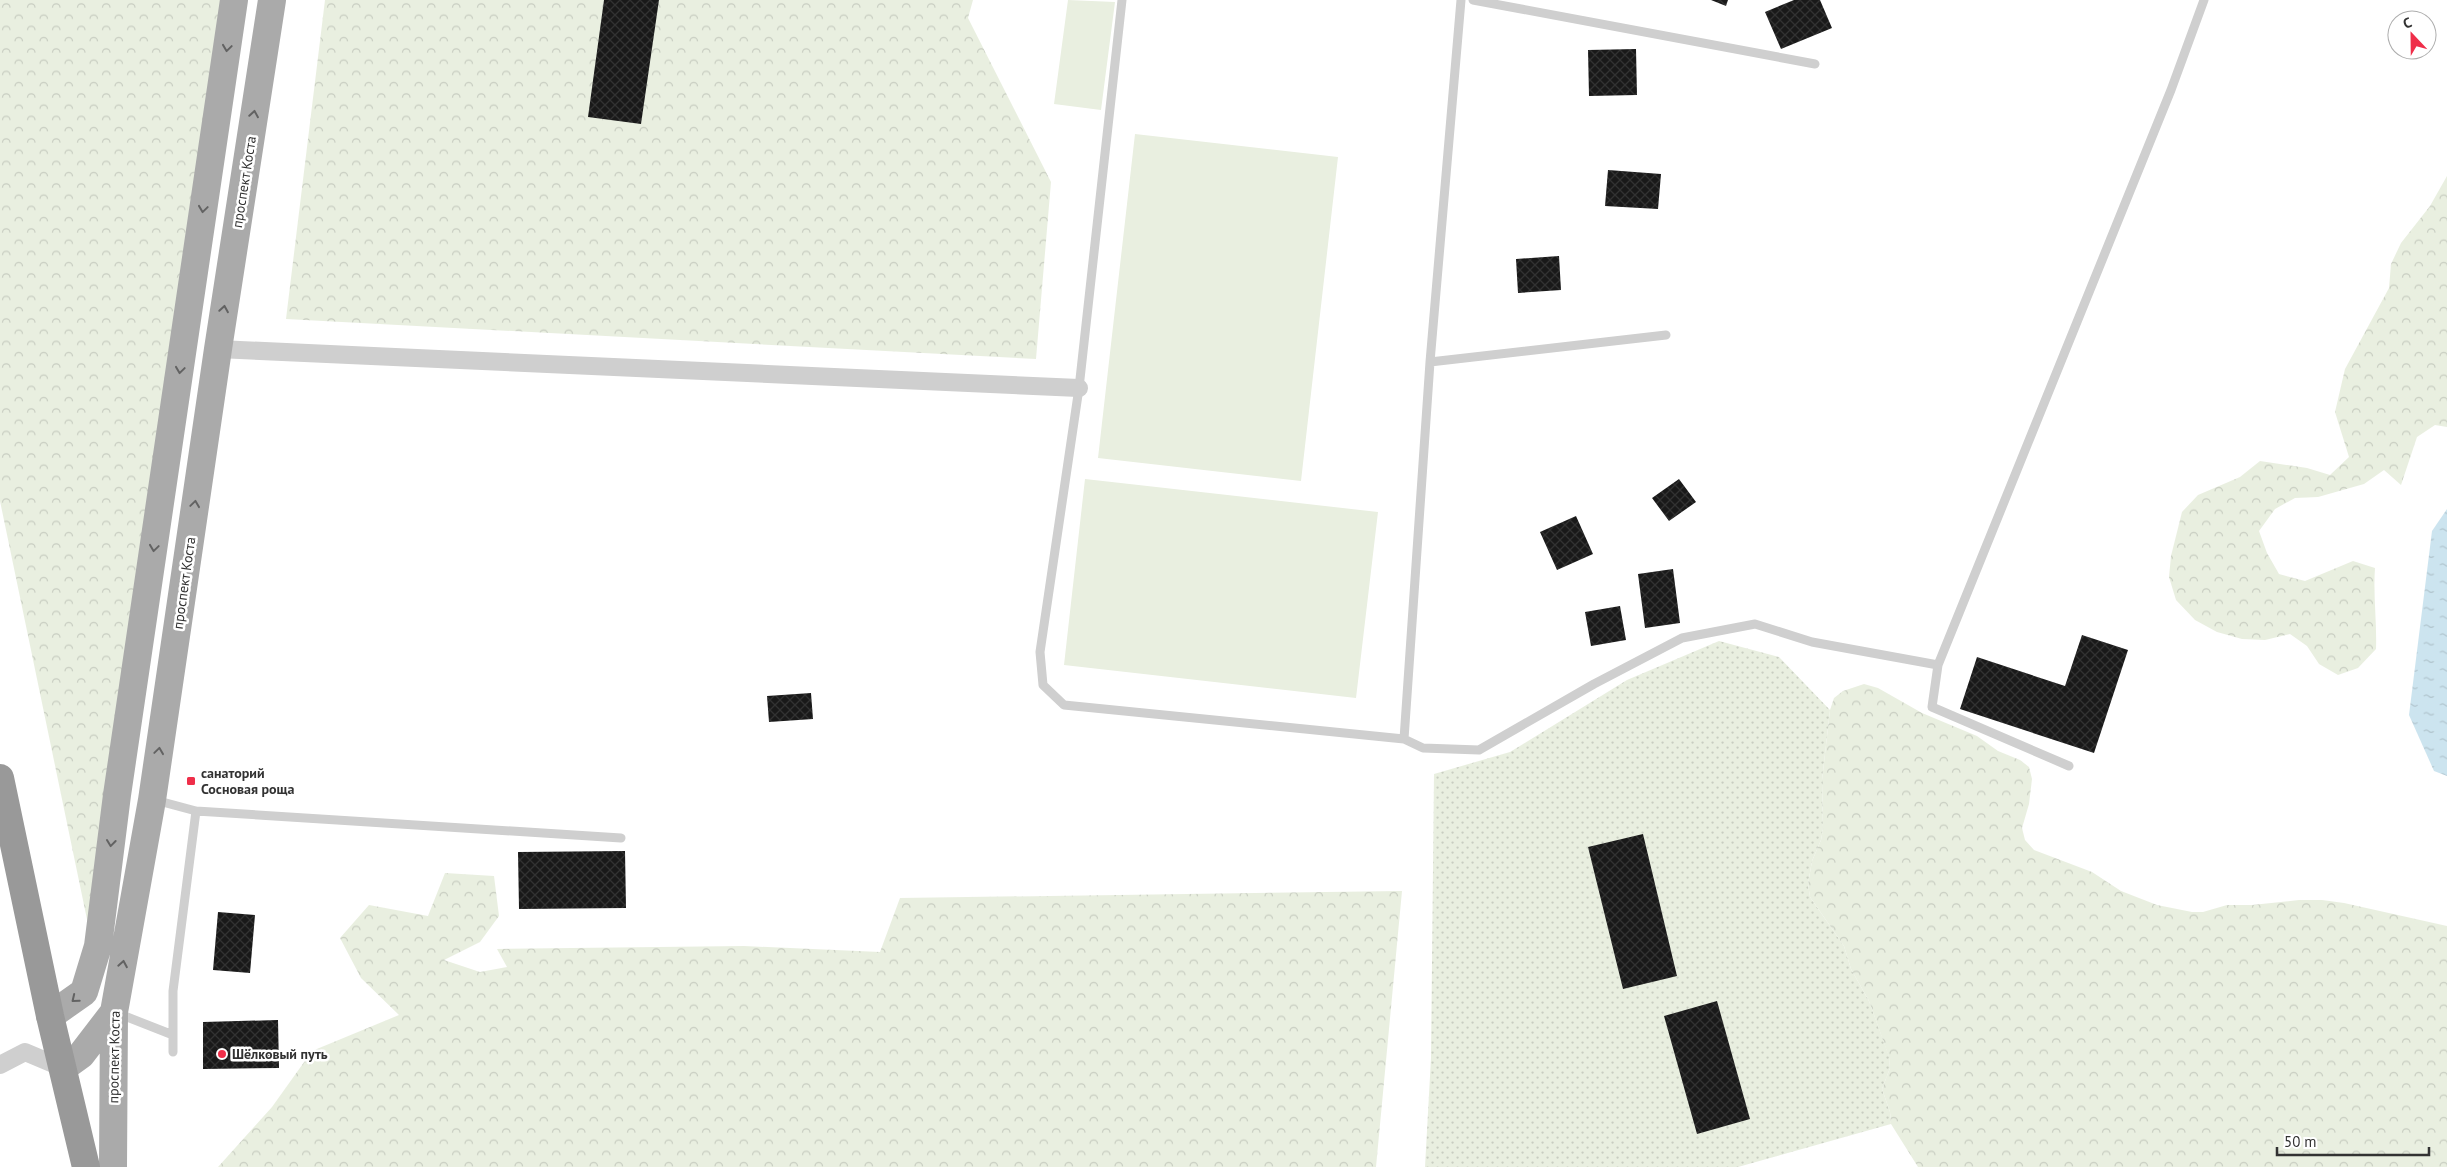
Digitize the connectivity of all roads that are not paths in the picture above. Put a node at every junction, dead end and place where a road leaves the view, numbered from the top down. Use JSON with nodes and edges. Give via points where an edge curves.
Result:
{"nodes":[{"id":1,"x":234,"y":0,"type":"edge"},
{"id":2,"x":272,"y":0,"type":"edge"},
{"id":3,"x":1122,"y":0,"type":"edge"},
{"id":4,"x":1461,"y":0,"type":"edge"},
{"id":5,"x":1473,"y":0,"type":"edge"},
{"id":6,"x":2204,"y":0,"type":"edge"},
{"id":7,"x":1815,"y":64,"type":"dead end"},
{"id":8,"x":1666,"y":335,"type":"dead end"},
{"id":9,"x":218,"y":349,"type":"junction"},
{"id":10,"x":1430,"y":362,"type":"junction"},
{"id":11,"x":1079,"y":388,"type":"junction"},
{"id":12,"x":1938,"y":665,"type":"junction"},
{"id":13,"x":1404,"y":739,"type":"junction"},
{"id":14,"x":2069,"y":766,"type":"dead end"},
{"id":15,"x":0,"y":778,"type":"edge"},
{"id":16,"x":117,"y":795,"type":"junction"},
{"id":17,"x":152,"y":800,"type":"junction"},
{"id":18,"x":196,"y":811,"type":"junction"},
{"id":19,"x":621,"y":838,"type":"dead end"},
{"id":20,"x":114,"y":1012,"type":"junction"},
{"id":21,"x":50,"y":1016,"type":"junction"},
{"id":22,"x":173,"y":1035,"type":"junction"},
{"id":23,"x":173,"y":1052,"type":"dead end"},
{"id":24,"x":0,"y":1065,"type":"edge"},
{"id":25,"x":63,"y":1068,"type":"junction"},
{"id":26,"x":86,"y":1167,"type":"edge"},
{"id":27,"x":113,"y":1167,"type":"edge"}],
"edges":[{"from":1,"to":16,"type":"main road","one_way":true},
{"from":9,"to":2,"type":"main road","name":"проспект Коста","one_way":true},
{"from":3,"to":11,"type":"lane"},
{"from":4,"to":10,"type":"lane"},
{"from":5,"to":7,"type":"lane"},
{"from":6,"to":12,"type":"lane","via":[[2171,90]]},
{"from":8,"to":10,"type":"lane"},
{"from":9,"to":11,"type":"street"},
{"from":17,"to":9,"type":"main road","name":"проспект Коста","one_way":true},
{"from":10,"to":13,"type":"lane"},
{"from":11,"to":13,"type":"lane","via":[[1040,652],[1043,685],[1064,705]]},
{"from":12,"to":13,"type":"lane","via":[[1812,642],[1755,624],[1682,638],[1479,750],[1423,748]]},
{"from":12,"to":14,"type":"lane","via":[[1932,708]]},
{"from":15,"to":21,"type":"highway"},
{"from":16,"to":17,"type":"main road"},
{"from":16,"to":21,"type":"main road","one_way":true,"via":[[98,946],[84,992]]},
{"from":17,"to":18,"type":"lane"},
{"from":20,"to":17,"type":"main road","name":"проспект Коста","one_way":true},
{"from":18,"to":19,"type":"lane"},
{"from":18,"to":22,"type":"lane","via":[[173,991]]},
{"from":20,"to":22,"type":"lane"},
{"from":20,"to":25,"type":"main road","via":[[81,1055]]},
{"from":20,"to":27,"type":"main road","name":"проспект Коста"},
{"from":21,"to":25,"type":"highway"},
{"from":22,"to":23,"type":"lane"},
{"from":24,"to":25,"type":"street","via":[[25,1052]]},
{"from":25,"to":26,"type":"highway"}]}
